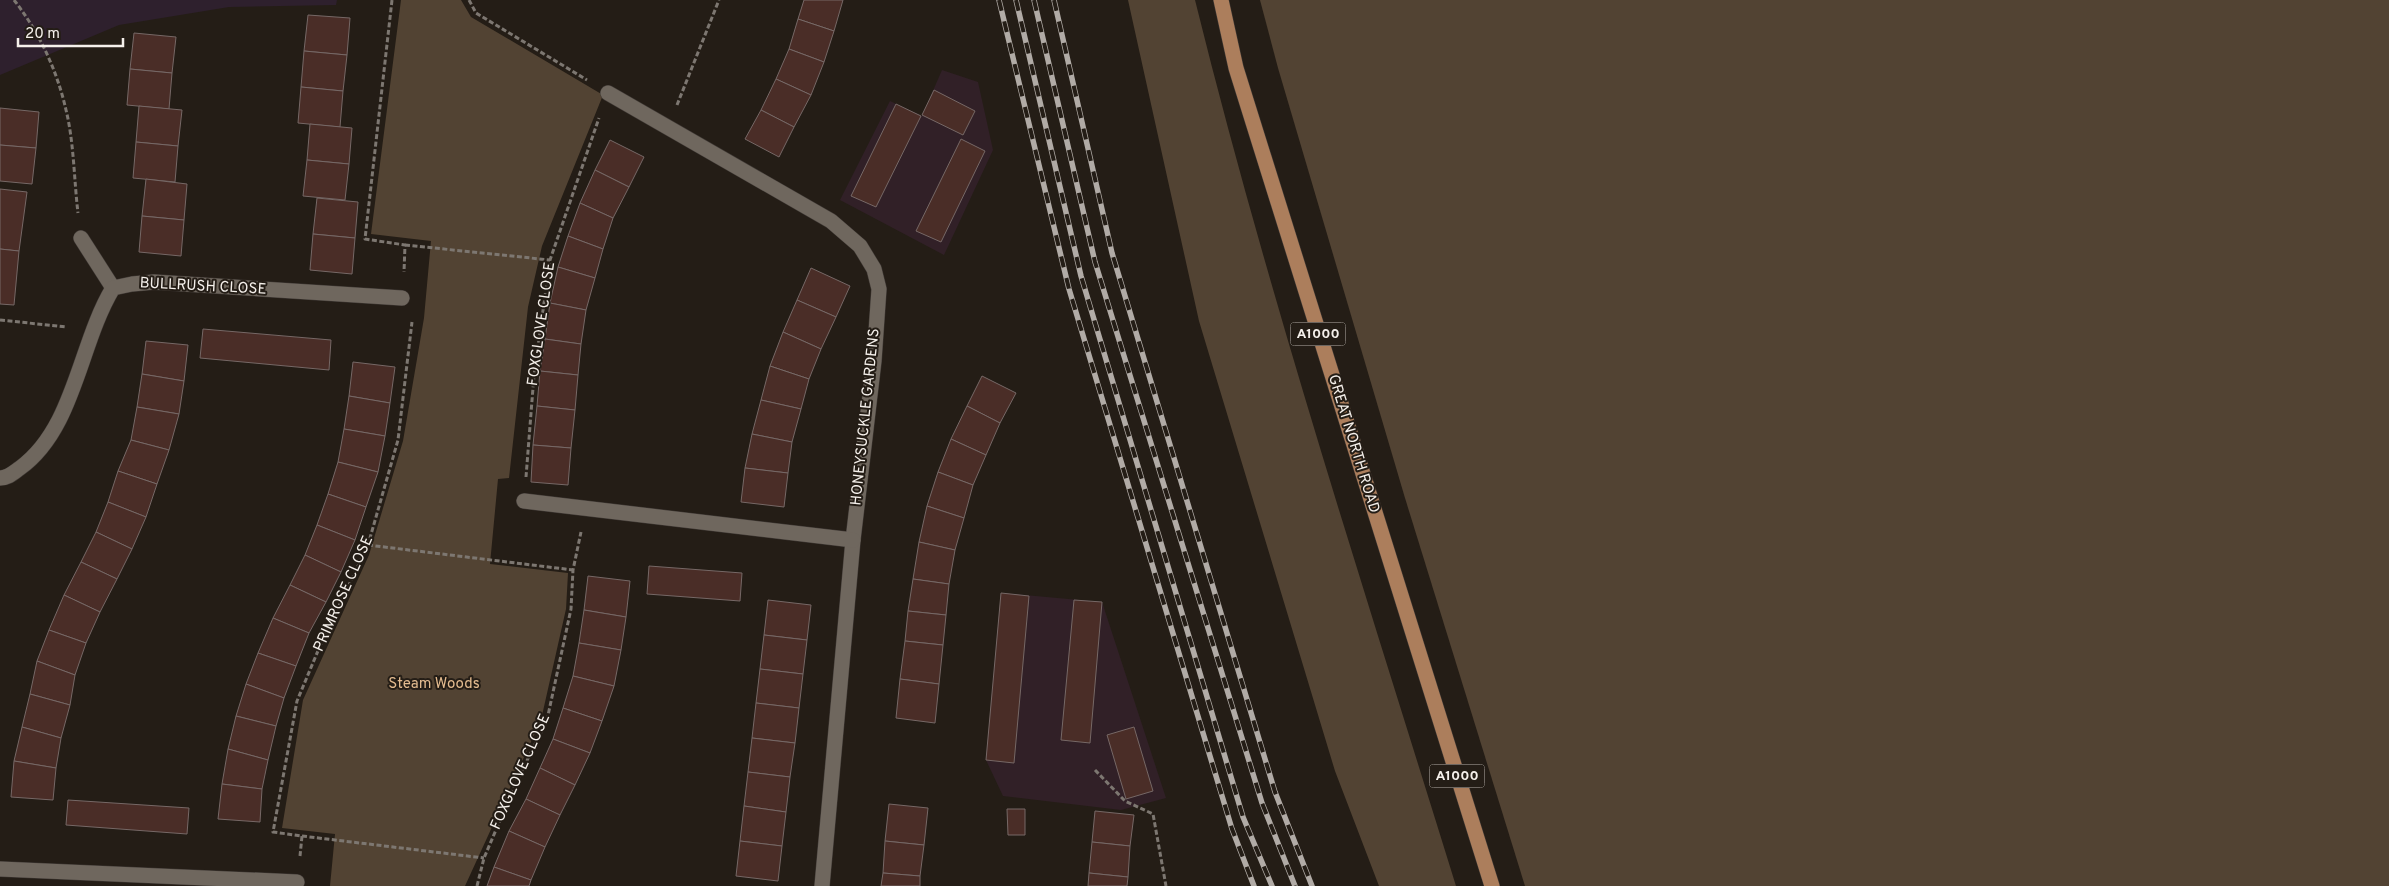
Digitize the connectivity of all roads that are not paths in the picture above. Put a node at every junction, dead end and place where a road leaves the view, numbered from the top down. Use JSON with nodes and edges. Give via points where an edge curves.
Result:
{"nodes":[{"id":1,"x":1221,"y":0,"type":"edge"},
{"id":2,"x":608,"y":93,"type":"road end"},
{"id":3,"x":80,"y":238,"type":"road end"},
{"id":4,"x":113,"y":288,"type":"junction"},
{"id":5,"x":402,"y":298,"type":"road end"},
{"id":6,"x":0,"y":478,"type":"edge"},
{"id":7,"x":524,"y":501,"type":"road end"},
{"id":8,"x":853,"y":540,"type":"junction"},
{"id":9,"x":0,"y":869,"type":"edge"},
{"id":10,"x":297,"y":882,"type":"road end"},
{"id":11,"x":822,"y":886,"type":"edge"},
{"id":12,"x":1492,"y":886,"type":"edge"}],
"edges":[{"from":1,"to":12,"type":"main road","name":"GREAT NORTH ROAD","number":"A1000","via":[[1236,68]]},
{"from":2,"to":8,"type":"street","name":"HONEYSUCKLE GARDENS","via":[[831,221],[860,246],[874,268],[879,289],[874,361]]},
{"from":3,"to":4,"type":"street"},
{"from":4,"to":5,"type":"street","name":"BULLRUSH CLOSE","via":[[154,282]]},
{"from":4,"to":6,"type":"street","via":[[54,431],[31,460],[6,478]]},
{"from":7,"to":8,"type":"street"},
{"from":8,"to":11,"type":"street","name":"HONEYSUCKLE GARDENS"},
{"from":9,"to":10,"type":"street"}]}
